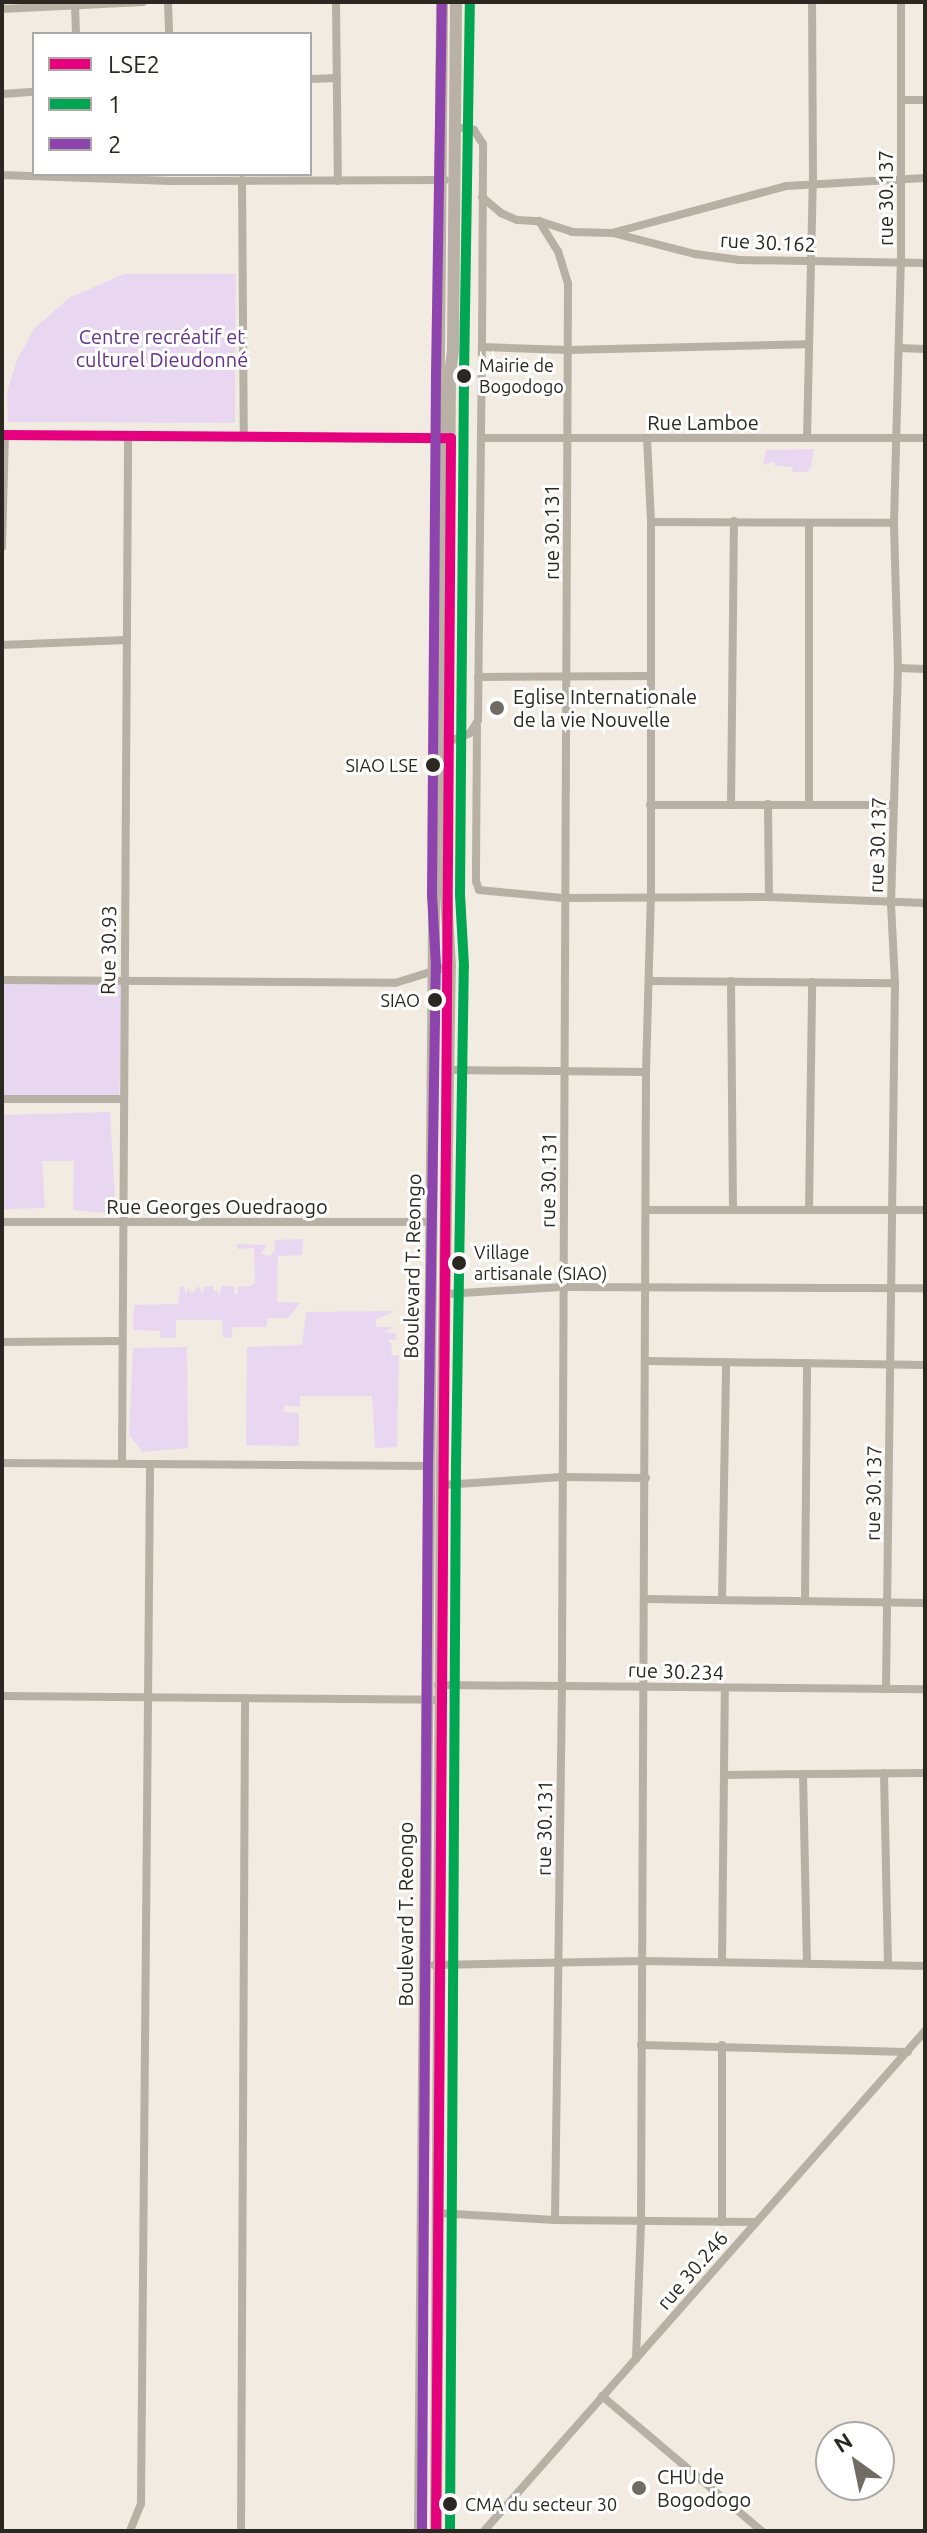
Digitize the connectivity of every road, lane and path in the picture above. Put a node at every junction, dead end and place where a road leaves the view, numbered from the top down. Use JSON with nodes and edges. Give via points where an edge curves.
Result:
{"nodes":[{"id":1,"x":143,"y":2,"type":"edge"},
{"id":2,"x":168,"y":2,"type":"edge"},
{"id":3,"x":336,"y":2,"type":"edge"},
{"id":4,"x":442,"y":2,"type":"edge"},
{"id":5,"x":456,"y":2,"type":"edge"},
{"id":6,"x":812,"y":2,"type":"edge"},
{"id":7,"x":901,"y":2,"type":"edge"},
{"id":8,"x":75,"y":5,"type":"junction"},
{"id":9,"x":2,"y":9,"type":"edge"},
{"id":10,"x":76,"y":32,"type":"edge"},
{"id":11,"x":169,"y":32,"type":"edge"},
{"id":12,"x":337,"y":78,"type":"junction"},
{"id":13,"x":312,"y":79,"type":"edge"},
{"id":14,"x":32,"y":92,"type":"edge"},
{"id":15,"x":2,"y":94,"type":"edge"},
{"id":16,"x":902,"y":100,"type":"junction"},
{"id":17,"x":925,"y":100,"type":"edge"},
{"id":18,"x":454,"y":127,"type":"junction"},
{"id":19,"x":2,"y":175,"type":"edge"},
{"id":20,"x":32,"y":176,"type":"edge"},
{"id":21,"x":58,"y":176,"type":"edge"},
{"id":22,"x":171,"y":178,"type":"edge"},
{"id":23,"x":901,"y":178,"type":"junction"},
{"id":24,"x":925,"y":178,"type":"edge"},
{"id":25,"x":242,"y":180,"type":"junction"},
{"id":26,"x":447,"y":180,"type":"junction"},
{"id":27,"x":338,"y":181,"type":"junction"},
{"id":28,"x":813,"y":183,"type":"junction"},
{"id":29,"x":482,"y":197,"type":"junction"},
{"id":30,"x":539,"y":221,"type":"junction"},
{"id":31,"x":612,"y":233,"type":"junction"},
{"id":32,"x":812,"y":260,"type":"junction"},
{"id":33,"x":901,"y":263,"type":"junction"},
{"id":34,"x":925,"y":263,"type":"edge"},
{"id":35,"x":807,"y":344,"type":"junction"},
{"id":36,"x":482,"y":347,"type":"junction"},
{"id":37,"x":899,"y":348,"type":"junction"},
{"id":38,"x":925,"y":349,"type":"edge"},
{"id":39,"x":568,"y":350,"type":"junction"},
{"id":40,"x":3,"y":435,"type":"edge"},
{"id":41,"x":128,"y":437,"type":"junction"},
{"id":42,"x":244,"y":437,"type":"junction"},
{"id":43,"x":897,"y":437,"type":"junction"},
{"id":44,"x":444,"y":438,"type":"junction"},
{"id":45,"x":481,"y":438,"type":"junction"},
{"id":46,"x":568,"y":438,"type":"junction"},
{"id":47,"x":647,"y":438,"type":"junction"},
{"id":48,"x":807,"y":438,"type":"junction"},
{"id":49,"x":925,"y":438,"type":"edge"},
{"id":50,"x":734,"y":521,"type":"junction"},
{"id":51,"x":651,"y":522,"type":"junction"},
{"id":52,"x":894,"y":523,"type":"junction"},
{"id":53,"x":809,"y":524,"type":"junction"},
{"id":54,"x":2,"y":547,"type":"edge"},
{"id":55,"x":127,"y":640,"type":"junction"},
{"id":56,"x":2,"y":645,"type":"edge"},
{"id":57,"x":898,"y":668,"type":"junction"},
{"id":58,"x":925,"y":669,"type":"edge"},
{"id":59,"x":567,"y":675,"type":"junction"},
{"id":60,"x":651,"y":676,"type":"junction"},
{"id":61,"x":478,"y":677,"type":"junction"},
{"id":62,"x":477,"y":726,"type":"junction"},
{"id":63,"x":448,"y":742,"type":"junction"},
{"id":64,"x":809,"y":803,"type":"junction"},
{"id":65,"x":768,"y":804,"type":"junction"},
{"id":66,"x":650,"y":805,"type":"junction"},
{"id":67,"x":731,"y":805,"type":"junction"},
{"id":68,"x":894,"y":805,"type":"junction"},
{"id":69,"x":769,"y":897,"type":"junction"},
{"id":70,"x":563,"y":898,"type":"junction"},
{"id":71,"x":651,"y":898,"type":"junction"},
{"id":72,"x":925,"y":903,"type":"edge"},
{"id":73,"x":891,"y":904,"type":"junction"},
{"id":74,"x":450,"y":966,"type":"junction"},
{"id":75,"x":432,"y":972,"type":"junction"},
{"id":76,"x":2,"y":980,"type":"edge"},
{"id":77,"x":124,"y":981,"type":"junction"},
{"id":78,"x":649,"y":981,"type":"junction"},
{"id":79,"x":731,"y":981,"type":"junction"},
{"id":80,"x":812,"y":982,"type":"junction"},
{"id":81,"x":895,"y":983,"type":"junction"},
{"id":82,"x":449,"y":1070,"type":"junction"},
{"id":83,"x":566,"y":1072,"type":"junction"},
{"id":84,"x":646,"y":1072,"type":"junction"},
{"id":85,"x":2,"y":1099,"type":"edge"},
{"id":86,"x":122,"y":1099,"type":"junction"},
{"id":87,"x":733,"y":1209,"type":"junction"},
{"id":88,"x":647,"y":1210,"type":"junction"},
{"id":89,"x":809,"y":1210,"type":"junction"},
{"id":90,"x":890,"y":1210,"type":"junction"},
{"id":91,"x":925,"y":1210,"type":"edge"},
{"id":92,"x":2,"y":1222,"type":"edge"},
{"id":93,"x":433,"y":1222,"type":"junction"},
{"id":94,"x":123,"y":1223,"type":"junction"},
{"id":95,"x":562,"y":1287,"type":"junction"},
{"id":96,"x":645,"y":1287,"type":"junction"},
{"id":97,"x":891,"y":1287,"type":"junction"},
{"id":98,"x":925,"y":1288,"type":"edge"},
{"id":99,"x":446,"y":1294,"type":"junction"},
{"id":100,"x":121,"y":1341,"type":"junction"},
{"id":101,"x":2,"y":1342,"type":"edge"},
{"id":102,"x":647,"y":1361,"type":"junction"},
{"id":103,"x":726,"y":1362,"type":"junction"},
{"id":104,"x":807,"y":1363,"type":"junction"},
{"id":105,"x":890,"y":1364,"type":"junction"},
{"id":106,"x":925,"y":1365,"type":"edge"},
{"id":107,"x":2,"y":1463,"type":"edge"},
{"id":108,"x":122,"y":1463,"type":"junction"},
{"id":109,"x":150,"y":1465,"type":"junction"},
{"id":110,"x":428,"y":1466,"type":"junction"},
{"id":111,"x":562,"y":1477,"type":"junction"},
{"id":112,"x":646,"y":1478,"type":"junction"},
{"id":113,"x":442,"y":1485,"type":"junction"},
{"id":114,"x":646,"y":1599,"type":"junction"},
{"id":115,"x":722,"y":1600,"type":"junction"},
{"id":116,"x":805,"y":1601,"type":"junction"},
{"id":117,"x":888,"y":1602,"type":"junction"},
{"id":118,"x":925,"y":1603,"type":"edge"},
{"id":119,"x":427,"y":1684,"type":"junction"},
{"id":120,"x":443,"y":1685,"type":"junction"},
{"id":121,"x":562,"y":1685,"type":"junction"},
{"id":122,"x":645,"y":1685,"type":"junction"},
{"id":123,"x":725,"y":1689,"type":"junction"},
{"id":124,"x":886,"y":1689,"type":"junction"},
{"id":125,"x":925,"y":1689,"type":"edge"},
{"id":126,"x":2,"y":1696,"type":"edge"},
{"id":127,"x":146,"y":1698,"type":"junction"},
{"id":128,"x":245,"y":1699,"type":"junction"},
{"id":129,"x":427,"y":1699,"type":"junction"},
{"id":130,"x":443,"y":1700,"type":"junction"},
{"id":131,"x":884,"y":1773,"type":"junction"},
{"id":132,"x":925,"y":1773,"type":"edge"},
{"id":133,"x":803,"y":1774,"type":"junction"},
{"id":134,"x":724,"y":1775,"type":"junction"},
{"id":135,"x":643,"y":1961,"type":"junction"},
{"id":136,"x":722,"y":1962,"type":"junction"},
{"id":137,"x":557,"y":1963,"type":"junction"},
{"id":138,"x":807,"y":1963,"type":"junction"},
{"id":139,"x":432,"y":1964,"type":"junction"},
{"id":140,"x":888,"y":1964,"type":"junction"},
{"id":141,"x":925,"y":1966,"type":"edge"},
{"id":142,"x":925,"y":2031,"type":"edge"},
{"id":143,"x":641,"y":2045,"type":"junction"},
{"id":144,"x":722,"y":2045,"type":"junction"},
{"id":145,"x":908,"y":2052,"type":"junction"},
{"id":146,"x":436,"y":2213,"type":"junction"},
{"id":147,"x":555,"y":2220,"type":"junction"},
{"id":148,"x":641,"y":2221,"type":"junction"},
{"id":149,"x":722,"y":2222,"type":"junction"},
{"id":150,"x":755,"y":2222,"type":"junction"},
{"id":151,"x":636,"y":2359,"type":"junction"},
{"id":152,"x":602,"y":2396,"type":"junction"},
{"id":153,"x":130,"y":2531,"type":"edge"},
{"id":154,"x":241,"y":2531,"type":"edge"},
{"id":155,"x":420,"y":2531,"type":"edge"},
{"id":156,"x":436,"y":2531,"type":"edge"},
{"id":157,"x":484,"y":2531,"type":"edge"},
{"id":158,"x":762,"y":2531,"type":"edge"}],
"edges":[{"from":1,"to":8,"type":"street"},
{"from":2,"to":11,"type":"street"},
{"from":3,"to":12,"type":"street"},
{"from":4,"to":26,"type":"main road","name":"Boulevard T. Reongo"},
{"from":5,"to":18,"type":"main road","name":"Boulevard T. Reongo"},
{"from":6,"to":28,"type":"street"},
{"from":7,"to":16,"type":"street","name":"rue 30.137"},
{"from":8,"to":9,"type":"street"},
{"from":8,"to":10,"type":"street"},
{"from":12,"to":13,"type":"street"},
{"from":12,"to":27,"type":"street"},
{"from":14,"to":15,"type":"street"},
{"from":16,"to":17,"type":"street"},
{"from":16,"to":23,"type":"street","name":"rue 30.137"},
{"from":18,"to":26,"type":"main road","name":"Boulevard T. Reongo"},
{"from":18,"to":29,"type":"street","via":[[474,130],[483,144]]},
{"from":19,"to":20,"type":"street"},
{"from":21,"to":22,"type":"street"},
{"from":22,"to":25,"type":"street"},
{"from":23,"to":24,"type":"street"},
{"from":23,"to":28,"type":"street"},
{"from":23,"to":33,"type":"street","name":"rue 30.137"},
{"from":25,"to":27,"type":"street"},
{"from":25,"to":42,"type":"street"},
{"from":26,"to":27,"type":"street"},
{"from":26,"to":44,"type":"main road","name":"Boulevard T. Reongo"},
{"from":28,"to":31,"type":"street"},
{"from":28,"to":32,"type":"street"},
{"from":29,"to":30,"type":"street","via":[[501,213]]},
{"from":29,"to":36,"type":"street"},
{"from":30,"to":31,"type":"street","via":[[572,232]]},
{"from":30,"to":39,"type":"street","name":"rue 30.131","via":[[558,251],[568,284]]},
{"from":31,"to":32,"type":"street","name":"rue 30.162","via":[[695,254]]},
{"from":32,"to":33,"type":"street","name":"rue 30.162"},
{"from":32,"to":35,"type":"street"},
{"from":33,"to":34,"type":"street","name":"rue 30.162"},
{"from":33,"to":37,"type":"street","name":"rue 30.137"},
{"from":35,"to":39,"type":"street"},
{"from":35,"to":48,"type":"street"},
{"from":36,"to":39,"type":"street"},
{"from":36,"to":45,"type":"street"},
{"from":37,"to":38,"type":"street"},
{"from":37,"to":43,"type":"street","name":"rue 30.137"},
{"from":39,"to":46,"type":"street","name":"rue 30.131"},
{"from":40,"to":41,"type":"street"},
{"from":40,"to":54,"type":"street"},
{"from":41,"to":42,"type":"street"},
{"from":41,"to":55,"type":"street","name":"Rue 30.93"},
{"from":42,"to":44,"type":"street"},
{"from":43,"to":48,"type":"street","name":"Rue Lamboe"},
{"from":43,"to":49,"type":"street","name":"Rue Lamboe"},
{"from":43,"to":52,"type":"street","name":"rue 30.137"},
{"from":44,"to":63,"type":"main road","name":"Boulevard T. Reongo"},
{"from":44,"to":75,"type":"main road","name":"Boulevard T. Reongo"},
{"from":45,"to":46,"type":"street","name":"Rue Lamboe"},
{"from":45,"to":61,"type":"street"},
{"from":46,"to":47,"type":"street","name":"Rue Lamboe"},
{"from":46,"to":59,"type":"street","name":"rue 30.131"},
{"from":47,"to":48,"type":"street","name":"Rue Lamboe"},
{"from":47,"to":51,"type":"street"},
{"from":50,"to":51,"type":"street"},
{"from":50,"to":53,"type":"street"},
{"from":50,"to":67,"type":"street"},
{"from":51,"to":60,"type":"street"},
{"from":52,"to":53,"type":"street"},
{"from":52,"to":57,"type":"street","name":"rue 30.137"},
{"from":53,"to":64,"type":"street"},
{"from":55,"to":56,"type":"street"},
{"from":55,"to":77,"type":"street","name":"Rue 30.93"},
{"from":57,"to":58,"type":"street"},
{"from":57,"to":68,"type":"street","name":"rue 30.137"},
{"from":59,"to":60,"type":"street"},
{"from":59,"to":61,"type":"street"},
{"from":59,"to":70,"type":"street","name":"rue 30.131"},
{"from":60,"to":66,"type":"street"},
{"from":61,"to":62,"type":"street"},
{"from":62,"to":63,"type":"street"},
{"from":62,"to":70,"type":"street","via":[[479,890]]},
{"from":63,"to":74,"type":"main road","name":"Boulevard T. Reongo"},
{"from":64,"to":65,"type":"street"},
{"from":64,"to":68,"type":"street"},
{"from":65,"to":67,"type":"street"},
{"from":65,"to":69,"type":"street"},
{"from":66,"to":67,"type":"street"},
{"from":66,"to":71,"type":"street"},
{"from":68,"to":73,"type":"street","name":"rue 30.137"},
{"from":69,"to":71,"type":"street"},
{"from":69,"to":73,"type":"street"},
{"from":70,"to":71,"type":"street"},
{"from":70,"to":83,"type":"street","name":"rue 30.131"},
{"from":71,"to":78,"type":"street"},
{"from":72,"to":73,"type":"street"},
{"from":73,"to":81,"type":"street","name":"rue 30.137"},
{"from":74,"to":75,"type":"street"},
{"from":74,"to":82,"type":"main road","name":"Boulevard T. Reongo"},
{"from":75,"to":77,"type":"street","via":[[395,983]]},
{"from":75,"to":93,"type":"main road","name":"Boulevard T. Reongo"},
{"from":76,"to":77,"type":"street"},
{"from":77,"to":86,"type":"street","name":"Rue 30.93"},
{"from":78,"to":79,"type":"street"},
{"from":78,"to":84,"type":"street"},
{"from":79,"to":80,"type":"street"},
{"from":79,"to":87,"type":"street"},
{"from":80,"to":81,"type":"street"},
{"from":80,"to":89,"type":"street"},
{"from":81,"to":90,"type":"street","name":"rue 30.137"},
{"from":82,"to":83,"type":"street"},
{"from":82,"to":99,"type":"main road","name":"Boulevard T. Reongo"},
{"from":83,"to":84,"type":"street"},
{"from":83,"to":95,"type":"street","name":"rue 30.131"},
{"from":84,"to":88,"type":"street"},
{"from":85,"to":86,"type":"street"},
{"from":86,"to":94,"type":"street","name":"Rue 30.93"},
{"from":87,"to":88,"type":"street"},
{"from":87,"to":89,"type":"street"},
{"from":88,"to":96,"type":"street"},
{"from":89,"to":90,"type":"street"},
{"from":90,"to":91,"type":"street"},
{"from":90,"to":97,"type":"street","name":"rue 30.137"},
{"from":92,"to":94,"type":"street","name":"Rue Georges Ouedraogo"},
{"from":93,"to":94,"type":"street","name":"Rue Georges Ouedraogo"},
{"from":93,"to":110,"type":"main road","name":"Boulevard T. Reongo"},
{"from":94,"to":100,"type":"street","name":"Rue 30.93"},
{"from":95,"to":96,"type":"street"},
{"from":95,"to":99,"type":"street"},
{"from":95,"to":111,"type":"street","name":"rue 30.131"},
{"from":96,"to":97,"type":"street"},
{"from":96,"to":102,"type":"street"},
{"from":97,"to":98,"type":"street"},
{"from":97,"to":105,"type":"street","name":"rue 30.137"},
{"from":99,"to":113,"type":"main road","name":"Boulevard T. Reongo"},
{"from":100,"to":101,"type":"street"},
{"from":100,"to":108,"type":"street","name":"Rue 30.93"},
{"from":102,"to":103,"type":"street"},
{"from":102,"to":112,"type":"street"},
{"from":103,"to":104,"type":"street"},
{"from":103,"to":115,"type":"street"},
{"from":104,"to":105,"type":"street"},
{"from":104,"to":116,"type":"street"},
{"from":105,"to":106,"type":"street"},
{"from":105,"to":117,"type":"street","name":"rue 30.137"},
{"from":107,"to":108,"type":"street"},
{"from":108,"to":109,"type":"street"},
{"from":109,"to":110,"type":"street"},
{"from":109,"to":127,"type":"street"},
{"from":110,"to":119,"type":"main road","name":"Boulevard T. Reongo"},
{"from":111,"to":112,"type":"street"},
{"from":111,"to":113,"type":"street"},
{"from":111,"to":121,"type":"street","name":"rue 30.131"},
{"from":112,"to":114,"type":"street"},
{"from":113,"to":120,"type":"main road","name":"Boulevard T. Reongo"},
{"from":114,"to":115,"type":"street"},
{"from":114,"to":122,"type":"street"},
{"from":115,"to":116,"type":"street"},
{"from":116,"to":117,"type":"street"},
{"from":117,"to":118,"type":"street"},
{"from":117,"to":124,"type":"street","name":"rue 30.137"},
{"from":119,"to":120,"type":"street","name":"rue 30.234"},
{"from":119,"to":129,"type":"main road","name":"Boulevard T. Reongo"},
{"from":120,"to":121,"type":"street","name":"rue 30.234"},
{"from":120,"to":130,"type":"main road","name":"Boulevard T. Reongo"},
{"from":121,"to":122,"type":"street","name":"rue 30.234"},
{"from":121,"to":137,"type":"street","name":"rue 30.131"},
{"from":122,"to":123,"type":"street","name":"rue 30.234"},
{"from":122,"to":135,"type":"street"},
{"from":123,"to":124,"type":"street","name":"rue 30.234"},
{"from":123,"to":134,"type":"street"},
{"from":124,"to":125,"type":"street","name":"rue 30.234"},
{"from":126,"to":127,"type":"street"},
{"from":127,"to":128,"type":"street"},
{"from":127,"to":153,"type":"street","via":[[141,2504]]},
{"from":128,"to":129,"type":"street"},
{"from":128,"to":154,"type":"street"},
{"from":129,"to":130,"type":"street"},
{"from":129,"to":139,"type":"main road","name":"Boulevard T. Reongo"},
{"from":130,"to":139,"type":"main road","name":"Boulevard T. Reongo"},
{"from":131,"to":132,"type":"street"},
{"from":131,"to":133,"type":"street"},
{"from":131,"to":140,"type":"street"},
{"from":133,"to":134,"type":"street"},
{"from":133,"to":138,"type":"street"},
{"from":134,"to":136,"type":"street"},
{"from":135,"to":136,"type":"street"},
{"from":135,"to":137,"type":"street"},
{"from":135,"to":143,"type":"street"},
{"from":136,"to":138,"type":"street"},
{"from":137,"to":139,"type":"street"},
{"from":137,"to":147,"type":"street","name":"rue 30.131"},
{"from":138,"to":140,"type":"street"},
{"from":139,"to":146,"type":"main road","name":"Boulevard T. Reongo"},
{"from":139,"to":155,"type":"main road","name":"Boulevard T. Reongo"},
{"from":140,"to":141,"type":"street"},
{"from":142,"to":145,"type":"street","name":"rue 30.246"},
{"from":143,"to":144,"type":"street"},
{"from":143,"to":148,"type":"street"},
{"from":144,"to":145,"type":"street"},
{"from":144,"to":149,"type":"street"},
{"from":145,"to":150,"type":"street","name":"rue 30.246"},
{"from":146,"to":147,"type":"street"},
{"from":146,"to":156,"type":"main road","name":"Boulevard T. Reongo"},
{"from":147,"to":148,"type":"street"},
{"from":148,"to":149,"type":"street"},
{"from":148,"to":151,"type":"street"},
{"from":149,"to":150,"type":"street"},
{"from":150,"to":151,"type":"street","name":"rue 30.246"},
{"from":151,"to":152,"type":"street","name":"rue 30.246"},
{"from":152,"to":157,"type":"street","name":"rue 30.246"},
{"from":152,"to":158,"type":"street"}]}
